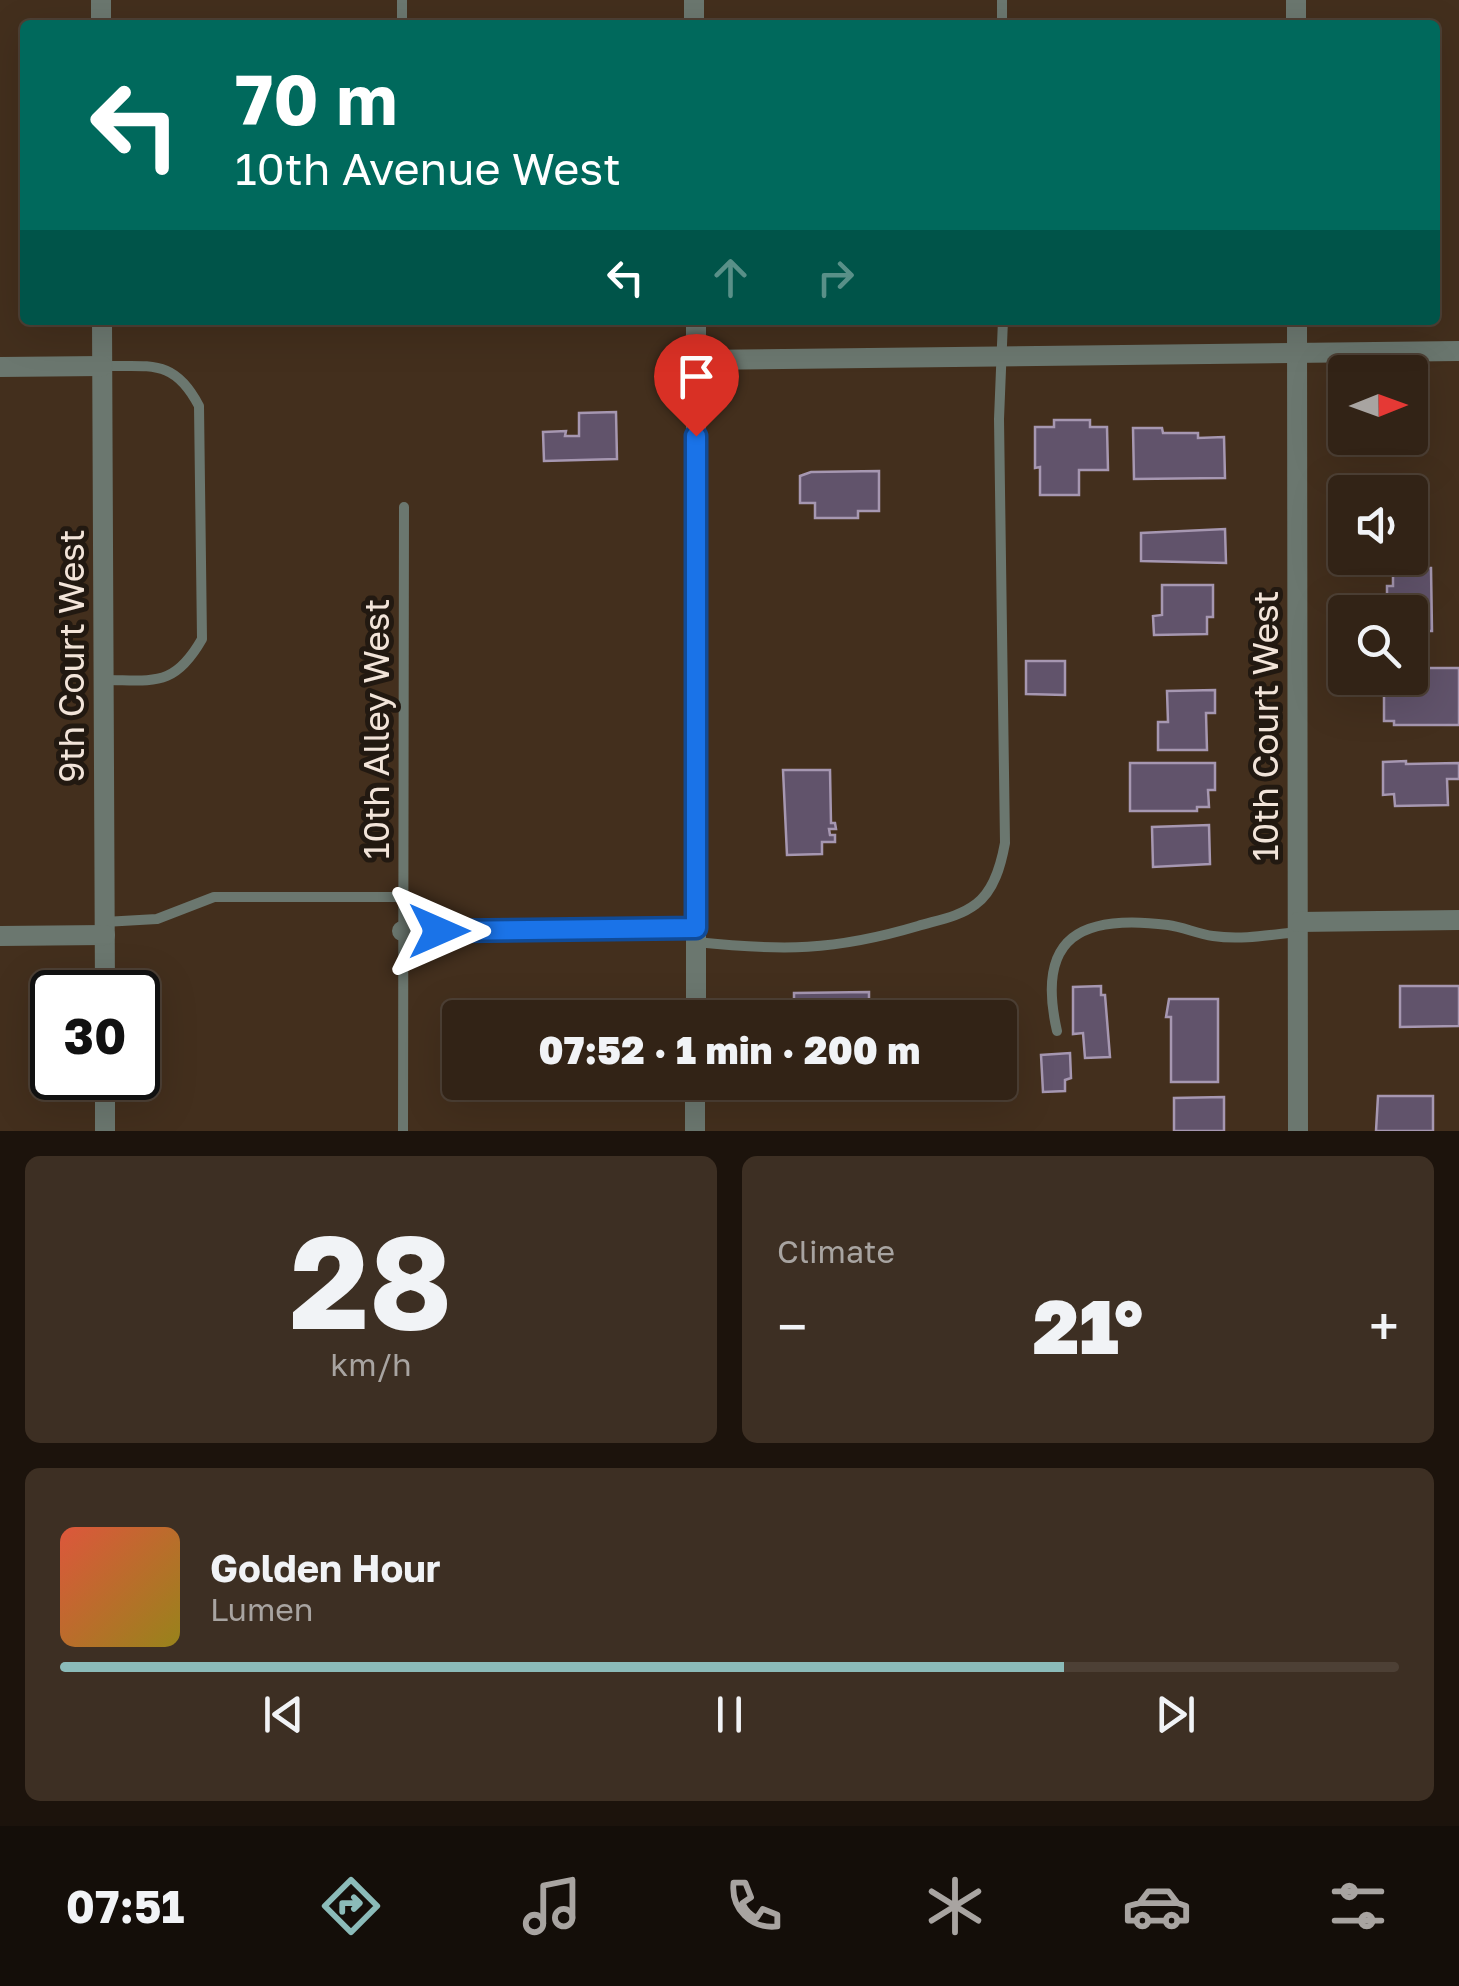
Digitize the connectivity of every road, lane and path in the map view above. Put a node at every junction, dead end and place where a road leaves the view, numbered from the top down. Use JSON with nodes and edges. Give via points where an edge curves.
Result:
{"nodes":[{"id":1,"x":102,"y":325,"type":"edge"},
{"id":2,"x":696,"y":325,"type":"edge"},
{"id":3,"x":1003,"y":325,"type":"edge"},
{"id":4,"x":1297,"y":325,"type":"edge"},
{"id":5,"x":1459,"y":351,"type":"edge"},
{"id":6,"x":1297,"y":353,"type":"junction"},
{"id":7,"x":1004,"y":356,"type":"junction"},
{"id":8,"x":696,"y":360,"type":"junction"},
{"id":9,"x":102,"y":366,"type":"junction"},
{"id":10,"x":0,"y":367,"type":"edge"},
{"id":11,"x":404,"y":507,"type":"dead end"},
{"id":12,"x":104,"y":680,"type":"junction"},
{"id":13,"x":403,"y":897,"type":"junction"},
{"id":14,"x":1459,"y":920,"type":"edge"},
{"id":15,"x":1298,"y":927,"type":"junction"},
{"id":16,"x":104,"y":928,"type":"junction"},
{"id":17,"x":402,"y":931,"type":"junction"},
{"id":18,"x":696,"y":935,"type":"junction"},
{"id":19,"x":0,"y":936,"type":"edge"},
{"id":20,"x":105,"y":970,"type":"edge"},
{"id":21,"x":696,"y":1000,"type":"edge"},
{"id":22,"x":1057,"y":1030,"type":"dead end"},
{"id":23,"x":105,"y":1100,"type":"edge"},
{"id":24,"x":695,"y":1100,"type":"edge"},
{"id":25,"x":106,"y":1131,"type":"edge"},
{"id":26,"x":403,"y":1131,"type":"edge"},
{"id":27,"x":695,"y":1131,"type":"edge"},
{"id":28,"x":1298,"y":1131,"type":"edge"}],
"edges":[{"from":1,"to":9,"type":"street","name":"9th Court West"},
{"from":2,"to":8,"type":"street"},
{"from":3,"to":7,"type":"lane"},
{"from":4,"to":6,"type":"street","name":"10th Court West"},
{"from":5,"to":6,"type":"street"},
{"from":6,"to":7,"type":"street"},
{"from":6,"to":15,"type":"street","name":"10th Court West"},
{"from":7,"to":8,"type":"street"},
{"from":7,"to":18,"type":"lane","via":[[999,419],[1005,843],[988,891],[956,915],[829,947],[768,950]]},
{"from":8,"to":18,"type":"street"},
{"from":9,"to":10,"type":"street"},
{"from":9,"to":12,"type":"street","name":"9th Court West"},
{"from":9,"to":12,"type":"lane","via":[[158,367],[185,380],[199,406],[202,640],[188,664],[164,680]]},
{"from":11,"to":13,"type":"lane","name":"10th Alley West"},
{"from":12,"to":16,"type":"street","name":"9th Court West"},
{"from":13,"to":16,"type":"lane","via":[[214,897],[157,919]]},
{"from":13,"to":17,"type":"lane","name":"10th Alley West"},
{"from":14,"to":15,"type":"street"},
{"from":15,"to":22,"type":"lane","via":[[1248,938],[1117,921],[1074,934],[1056,961]]},
{"from":15,"to":28,"type":"street","name":"10th Court West"},
{"from":16,"to":19,"type":"street"},
{"from":16,"to":20,"type":"street","name":"9th Court West"},
{"from":17,"to":18,"type":"street"},
{"from":17,"to":26,"type":"lane","name":"10th Alley West"},
{"from":18,"to":21,"type":"street"},
{"from":23,"to":25,"type":"street"},
{"from":24,"to":27,"type":"street"}]}
